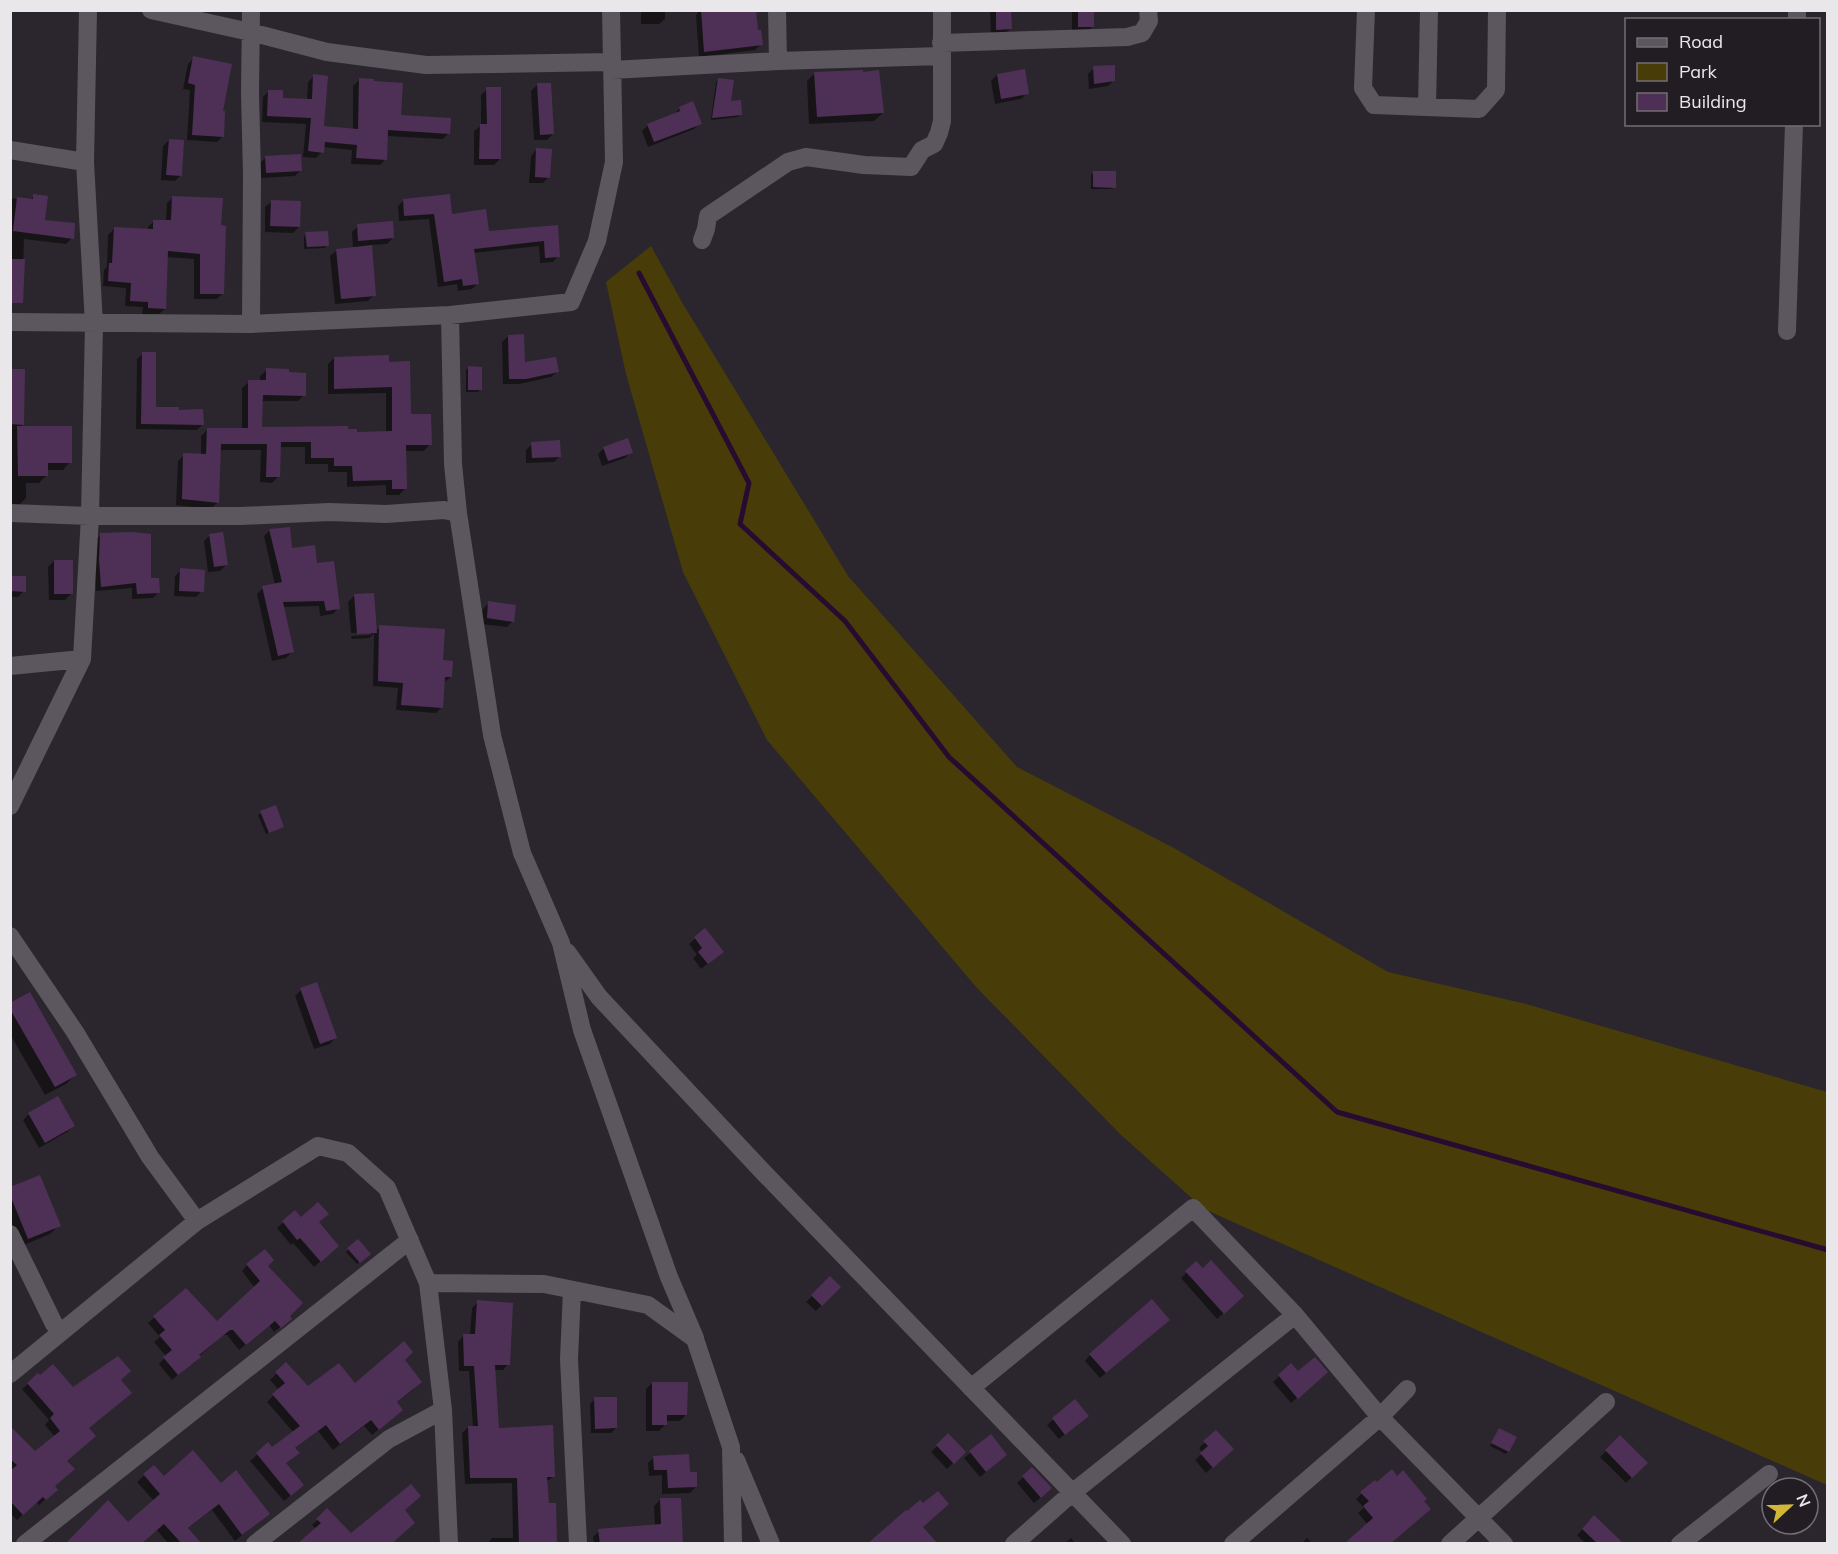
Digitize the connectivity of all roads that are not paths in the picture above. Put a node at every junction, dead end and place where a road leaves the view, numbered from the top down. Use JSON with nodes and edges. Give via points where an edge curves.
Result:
{"nodes":[{"id":1,"x":88,"y":10,"type":"edge"},
{"id":2,"x":151,"y":10,"type":"edge"},
{"id":3,"x":251,"y":10,"type":"edge"},
{"id":4,"x":611,"y":10,"type":"edge"},
{"id":5,"x":777,"y":10,"type":"edge"},
{"id":6,"x":942,"y":10,"type":"edge"},
{"id":7,"x":1148,"y":10,"type":"edge"},
{"id":8,"x":1366,"y":10,"type":"edge"},
{"id":9,"x":1429,"y":10,"type":"edge"},
{"id":10,"x":1497,"y":10,"type":"edge"},
{"id":11,"x":250,"y":32,"type":"junction"},
{"id":12,"x":941,"y":49,"type":"junction"},
{"id":13,"x":778,"y":61,"type":"junction"},
{"id":14,"x":612,"y":66,"type":"junction"},
{"id":15,"x":1427,"y":107,"type":"junction"},
{"id":16,"x":1794,"y":126,"type":"edge"},
{"id":17,"x":10,"y":150,"type":"edge"},
{"id":18,"x":85,"y":162,"type":"junction"},
{"id":19,"x":702,"y":240,"type":"dead end"},
{"id":20,"x":450,"y":315,"type":"junction"},
{"id":21,"x":10,"y":322,"type":"edge"},
{"id":22,"x":94,"y":324,"type":"junction"},
{"id":23,"x":251,"y":324,"type":"junction"},
{"id":24,"x":1787,"y":331,"type":"dead end"},
{"id":25,"x":10,"y":513,"type":"edge"},
{"id":26,"x":458,"y":513,"type":"junction"},
{"id":27,"x":90,"y":516,"type":"junction"},
{"id":28,"x":82,"y":658,"type":"junction"},
{"id":29,"x":10,"y":666,"type":"edge"},
{"id":30,"x":10,"y":806,"type":"edge"},
{"id":31,"x":10,"y":936,"type":"edge"},
{"id":32,"x":561,"y":943,"type":"junction"},
{"id":33,"x":197,"y":1221,"type":"junction"},
{"id":34,"x":10,"y":1234,"type":"edge"},
{"id":35,"x":410,"y":1240,"type":"junction"},
{"id":36,"x":428,"y":1283,"type":"junction"},
{"id":37,"x":572,"y":1290,"type":"junction"},
{"id":38,"x":1295,"y":1315,"type":"junction"},
{"id":39,"x":61,"y":1331,"type":"junction"},
{"id":40,"x":695,"y":1339,"type":"junction"},
{"id":41,"x":10,"y":1374,"type":"edge"},
{"id":42,"x":971,"y":1388,"type":"junction"},
{"id":43,"x":1407,"y":1389,"type":"dead end"},
{"id":44,"x":1606,"y":1402,"type":"dead end"},
{"id":45,"x":443,"y":1410,"type":"junction"},
{"id":46,"x":1380,"y":1417,"type":"junction"},
{"id":47,"x":731,"y":1447,"type":"junction"},
{"id":48,"x":1769,"y":1474,"type":"dead end"},
{"id":49,"x":1072,"y":1492,"type":"junction"},
{"id":50,"x":1480,"y":1517,"type":"junction"},
{"id":51,"x":25,"y":1544,"type":"edge"},
{"id":52,"x":255,"y":1544,"type":"edge"},
{"id":53,"x":449,"y":1544,"type":"edge"},
{"id":54,"x":578,"y":1544,"type":"edge"},
{"id":55,"x":733,"y":1544,"type":"edge"},
{"id":56,"x":771,"y":1544,"type":"edge"},
{"id":57,"x":1014,"y":1544,"type":"edge"},
{"id":58,"x":1122,"y":1544,"type":"edge"},
{"id":59,"x":1233,"y":1544,"type":"edge"},
{"id":60,"x":1450,"y":1544,"type":"edge"},
{"id":61,"x":1504,"y":1544,"type":"edge"},
{"id":62,"x":1680,"y":1544,"type":"edge"}],
"edges":[{"from":1,"to":18,"type":"street"},
{"from":2,"to":11,"type":"street"},
{"from":3,"to":11,"type":"street"},
{"from":4,"to":14,"type":"street"},
{"from":5,"to":13,"type":"street"},
{"from":6,"to":12,"type":"street"},
{"from":7,"to":12,"type":"street","via":[[1149,21],[1142,33],[1127,38]]},
{"from":8,"to":15,"type":"street","via":[[1364,88],[1374,105]]},
{"from":9,"to":15,"type":"street"},
{"from":10,"to":15,"type":"street","via":[[1496,90],[1479,109]]},
{"from":11,"to":14,"type":"street","via":[[327,52],[426,65]]},
{"from":11,"to":23,"type":"street"},
{"from":12,"to":13,"type":"street"},
{"from":12,"to":19,"type":"street","via":[[939,134],[911,167],[806,157],[788,162],[708,216]]},
{"from":13,"to":14,"type":"street"},
{"from":14,"to":20,"type":"street","via":[[614,162],[597,241],[571,302]]},
{"from":16,"to":24,"type":"street"},
{"from":17,"to":18,"type":"street"},
{"from":18,"to":22,"type":"street"},
{"from":20,"to":23,"type":"street"},
{"from":20,"to":26,"type":"street","via":[[453,464]]},
{"from":21,"to":22,"type":"street"},
{"from":22,"to":23,"type":"street"},
{"from":22,"to":27,"type":"street"},
{"from":25,"to":27,"type":"street"},
{"from":26,"to":27,"type":"street","via":[[444,510]]},
{"from":26,"to":32,"type":"street","via":[[492,735],[522,853]]},
{"from":27,"to":28,"type":"street"},
{"from":28,"to":29,"type":"street"},
{"from":28,"to":30,"type":"street"},
{"from":31,"to":33,"type":"street","via":[[75,1032],[150,1157]]},
{"from":32,"to":40,"type":"street","via":[[582,1030],[669,1277]]},
{"from":32,"to":42,"type":"street","via":[[599,997]]},
{"from":33,"to":35,"type":"street","via":[[318,1146],[348,1153],[387,1188]]},
{"from":33,"to":39,"type":"street"},
{"from":34,"to":39,"type":"street"},
{"from":35,"to":36,"type":"street"},
{"from":35,"to":51,"type":"street"},
{"from":36,"to":37,"type":"street","via":[[544,1284]]},
{"from":36,"to":45,"type":"street"},
{"from":37,"to":40,"type":"street","via":[[648,1305]]},
{"from":37,"to":54,"type":"street","via":[[569,1359]]},
{"from":38,"to":42,"type":"street","via":[[1193,1208]]},
{"from":38,"to":46,"type":"street"},
{"from":38,"to":49,"type":"street"},
{"from":39,"to":41,"type":"street"},
{"from":40,"to":47,"type":"street"},
{"from":42,"to":49,"type":"street"},
{"from":43,"to":46,"type":"street"},
{"from":44,"to":50,"type":"street"},
{"from":45,"to":52,"type":"street","via":[[389,1439]]},
{"from":45,"to":53,"type":"street"},
{"from":46,"to":50,"type":"street"},
{"from":46,"to":59,"type":"street"},
{"from":47,"to":55,"type":"street"},
{"from":47,"to":56,"type":"street"},
{"from":48,"to":62,"type":"street"},
{"from":49,"to":57,"type":"street"},
{"from":49,"to":58,"type":"street"},
{"from":50,"to":60,"type":"street"},
{"from":50,"to":61,"type":"street"}]}
